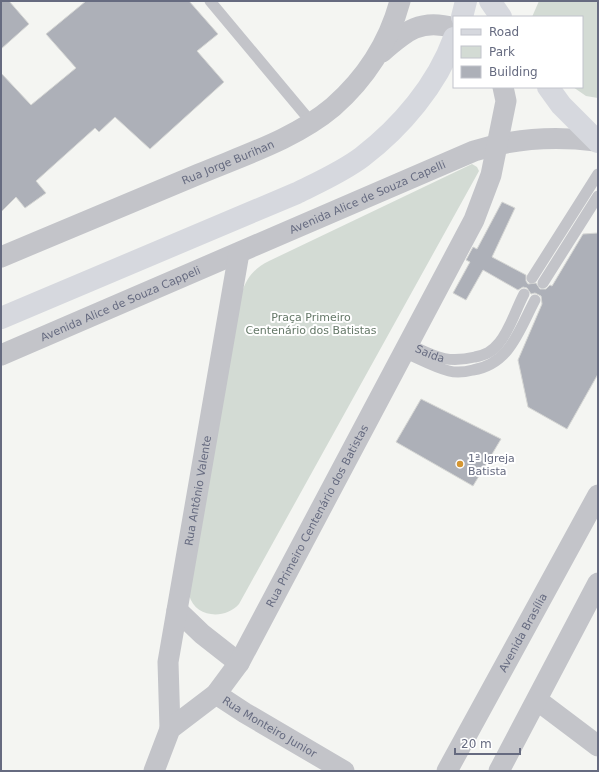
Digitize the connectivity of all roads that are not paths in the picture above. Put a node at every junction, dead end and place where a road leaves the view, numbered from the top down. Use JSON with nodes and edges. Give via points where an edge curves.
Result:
{"nodes":[{"id":1,"x":210,"y":1,"type":"edge"},
{"id":2,"x":400,"y":1,"type":"edge"},
{"id":3,"x":466,"y":1,"type":"edge"},
{"id":4,"x":490,"y":1,"type":"edge"},
{"id":5,"x":511,"y":1,"type":"edge"},
{"id":6,"x":462,"y":16,"type":"edge"},
{"id":7,"x":500,"y":16,"type":"edge"},
{"id":8,"x":508,"y":16,"type":"edge"},
{"id":9,"x":453,"y":28,"type":"edge"},
{"id":10,"x":453,"y":40,"type":"edge"},
{"id":11,"x":374,"y":59,"type":"junction"},
{"id":12,"x":503,"y":88,"type":"edge"},
{"id":13,"x":549,"y":88,"type":"edge"},
{"id":14,"x":312,"y":123,"type":"junction"},
{"id":15,"x":597,"y":136,"type":"edge"},
{"id":16,"x":497,"y":144,"type":"junction"},
{"id":17,"x":598,"y":174,"type":"edge"},
{"id":18,"x":598,"y":196,"type":"edge"},
{"id":19,"x":240,"y":253,"type":"junction"},
{"id":20,"x":1,"y":257,"type":"edge"},
{"id":21,"x":532,"y":278,"type":"dead end"},
{"id":22,"x":543,"y":283,"type":"dead end"},
{"id":23,"x":524,"y":294,"type":"dead end"},
{"id":24,"x":534,"y":300,"type":"dead end"},
{"id":25,"x":1,"y":318,"type":"edge"},
{"id":26,"x":1,"y":355,"type":"edge"},
{"id":27,"x":402,"y":355,"type":"junction"},
{"id":28,"x":450,"y":366,"type":"junction"},
{"id":29,"x":598,"y":494,"type":"edge"},
{"id":30,"x":598,"y":583,"type":"edge"},
{"id":31,"x":177,"y":610,"type":"junction"},
{"id":32,"x":239,"y":663,"type":"junction"},
{"id":33,"x":216,"y":694,"type":"junction"},
{"id":34,"x":537,"y":700,"type":"junction"},
{"id":35,"x":170,"y":729,"type":"junction"},
{"id":36,"x":598,"y":746,"type":"edge"},
{"id":37,"x":154,"y":771,"type":"edge"},
{"id":38,"x":344,"y":771,"type":"edge"},
{"id":39,"x":447,"y":771,"type":"edge"},
{"id":40,"x":500,"y":771,"type":"edge"}],
"edges":[{"from":1,"to":14,"type":"lane"},
{"from":2,"to":11,"type":"street","name":"Rua Jorge Burihan","via":[[388,35]]},
{"from":3,"to":6,"type":"main road"},
{"from":4,"to":7,"type":"main road"},
{"from":5,"to":8,"type":"main road"},
{"from":9,"to":11,"type":"street","via":[[428,24],[415,28],[400,36]]},
{"from":10,"to":25,"type":"main road","via":[[436,76],[410,111],[388,135],[361,158],[297,193]]},
{"from":11,"to":14,"type":"street","name":"Rua Jorge Burihan","via":[[353,88]]},
{"from":12,"to":16,"type":"street","name":"Rua Primeiro Centenário dos Batistas","via":[[506,101]]},
{"from":13,"to":15,"type":"main road","via":[[577,121]]},
{"from":14,"to":20,"type":"street","name":"Rua Jorge Burihan","via":[[252,152]]},
{"from":15,"to":16,"type":"street","name":"Avenida Alice de Souza Capelli","via":[[534,138]]},
{"from":16,"to":19,"type":"street","name":"Avenida Alice de Souza Capelli","via":[[474,151]]},
{"from":16,"to":27,"type":"street","name":"Rua Primeiro Centenário dos Batistas","via":[[491,175],[474,220]]},
{"from":17,"to":21,"type":"lane"},
{"from":18,"to":22,"type":"lane"},
{"from":19,"to":26,"type":"street","name":"Avenida Alice de Souza Cappeli"},
{"from":19,"to":31,"type":"street","name":"Rua Antônio Valente"},
{"from":23,"to":28,"type":"lane","via":[[500,342],[492,351]]},
{"from":24,"to":28,"type":"lane","via":[[509,348],[498,362],[466,372]]},
{"from":27,"to":28,"type":"lane"},
{"from":27,"to":32,"type":"street","name":"Rua Primeiro Centenário dos Batistas"},
{"from":29,"to":39,"type":"street","name":"Avenida Brasília"},
{"from":30,"to":34,"type":"street"},
{"from":31,"to":32,"type":"street"},
{"from":31,"to":35,"type":"street","name":"Rua Antônio Valente","via":[[168,662]]},
{"from":32,"to":33,"type":"street","name":"Rua Primeiro Centenário dos Batistas"},
{"from":33,"to":35,"type":"street"},
{"from":33,"to":38,"type":"street","name":"Rua Monteiro Junior"},
{"from":34,"to":36,"type":"street"},
{"from":34,"to":40,"type":"street"},
{"from":35,"to":37,"type":"street"}]}
